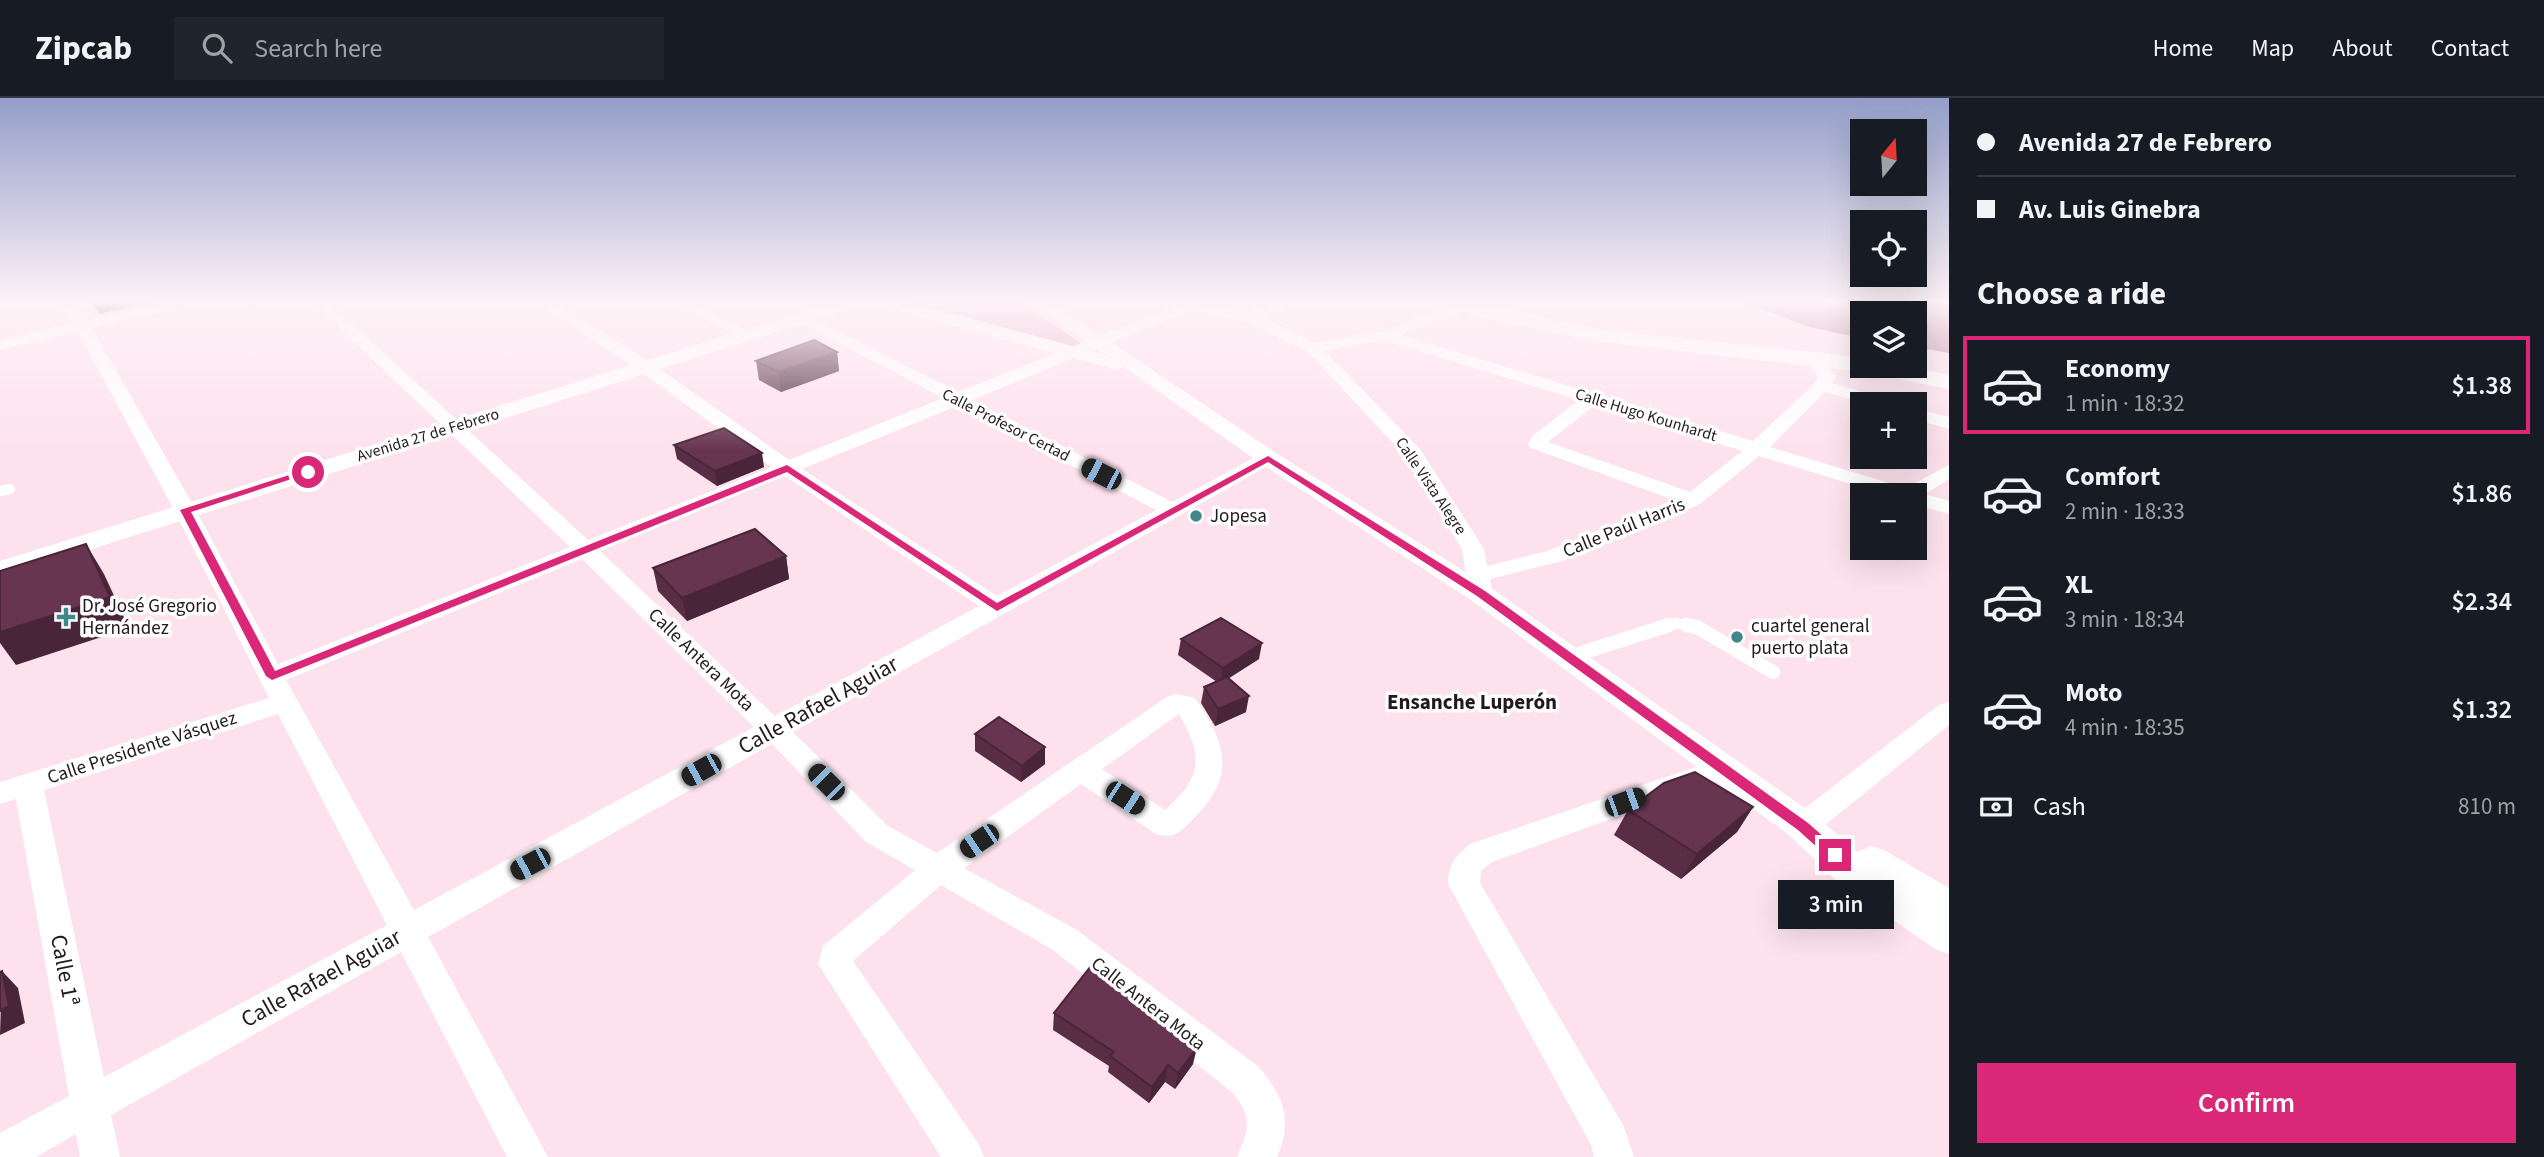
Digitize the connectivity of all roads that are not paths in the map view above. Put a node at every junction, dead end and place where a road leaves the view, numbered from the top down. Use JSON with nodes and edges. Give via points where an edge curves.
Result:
{"nodes":[{"id":1,"x":97,"y":350,"type":"edge"},
{"id":2,"x":372,"y":350,"type":"edge"},
{"id":3,"x":619,"y":350,"type":"edge"},
{"id":4,"x":702,"y":350,"type":"edge"},
{"id":5,"x":863,"y":350,"type":"edge"},
{"id":6,"x":1112,"y":350,"type":"edge"},
{"id":7,"x":1315,"y":350,"type":"edge"},
{"id":8,"x":1434,"y":350,"type":"edge"},
{"id":9,"x":1746,"y":350,"type":"edge"},
{"id":10,"x":1076,"y":351,"type":"joint"},
{"id":11,"x":1814,"y":358,"type":"junction"},
{"id":12,"x":1850,"y":363,"type":"edge"},
{"id":13,"x":647,"y":368,"type":"junction"},
{"id":14,"x":1144,"y":373,"type":"junction"},
{"id":15,"x":1927,"y":378,"type":"edge"},
{"id":16,"x":1949,"y":382,"type":"edge"},
{"id":17,"x":1822,"y":386,"type":"junction"},
{"id":18,"x":1850,"y":394,"type":"edge"},
{"id":19,"x":1592,"y":399,"type":"junction"},
{"id":20,"x":956,"y":400,"type":"junction"},
{"id":21,"x":1927,"y":417,"type":"edge"},
{"id":22,"x":1949,"y":424,"type":"edge"},
{"id":23,"x":456,"y":427,"type":"junction"},
{"id":24,"x":1756,"y":449,"type":"junction"},
{"id":25,"x":1268,"y":458,"type":"junction"},
{"id":26,"x":787,"y":468,"type":"junction"},
{"id":27,"x":1949,"y":471,"type":"edge"},
{"id":28,"x":1868,"y":483,"type":"edge"},
{"id":29,"x":1927,"y":484,"type":"edge"},
{"id":30,"x":1693,"y":500,"type":"junction"},
{"id":31,"x":1927,"y":501,"type":"edge"},
{"id":32,"x":1949,"y":508,"type":"edge"},
{"id":33,"x":185,"y":510,"type":"junction"},
{"id":34,"x":1173,"y":511,"type":"junction"},
{"id":35,"x":586,"y":550,"type":"junction"},
{"id":36,"x":0,"y":570,"type":"edge"},
{"id":37,"x":1479,"y":584,"type":"junction"},
{"id":38,"x":997,"y":607,"type":"junction"},
{"id":39,"x":1568,"y":657,"type":"junction"},
{"id":40,"x":1773,"y":672,"type":"dead end"},
{"id":41,"x":272,"y":676,"type":"junction"},
{"id":42,"x":285,"y":702,"type":"junction"},
{"id":43,"x":1949,"y":711,"type":"edge"},
{"id":44,"x":774,"y":730,"type":"junction"},
{"id":45,"x":1722,"y":768,"type":"junction"},
{"id":46,"x":1082,"y":770,"type":"dead end"},
{"id":47,"x":14,"y":788,"type":"edge"},
{"id":48,"x":1803,"y":826,"type":"junction"},
{"id":49,"x":938,"y":869,"type":"junction"},
{"id":50,"x":1949,"y":908,"type":"edge"},
{"id":51,"x":408,"y":931,"type":"junction"},
{"id":52,"x":1949,"y":937,"type":"edge"},
{"id":53,"x":91,"y":1105,"type":"junction"},
{"id":54,"x":0,"y":1155,"type":"edge"},
{"id":55,"x":100,"y":1157,"type":"edge"},
{"id":56,"x":528,"y":1157,"type":"edge"},
{"id":57,"x":964,"y":1157,"type":"edge"},
{"id":58,"x":1257,"y":1157,"type":"edge"},
{"id":59,"x":1614,"y":1157,"type":"edge"}],
"edges":[{"from":1,"to":33,"type":"street"},
{"from":2,"to":23,"type":"street","name":"Calle Antera Mota"},
{"from":3,"to":13,"type":"street"},
{"from":4,"to":13,"type":"street","name":"Avenida 27 de Febrero"},
{"from":5,"to":20,"type":"street","name":"Calle Profesor Certad"},
{"from":6,"to":14,"type":"street"},
{"from":7,"to":37,"type":"street","name":"Calle Vista Alegre","via":[[1413,453],[1473,549]]},
{"from":8,"to":19,"type":"street","name":"Calle Hugo Kounhardt"},
{"from":9,"to":11,"type":"main road"},
{"from":10,"to":14,"type":"street"},
{"from":10,"to":20,"type":"street"},
{"from":11,"to":12,"type":"main road"},
{"from":11,"to":17,"type":"street","via":[[1827,376]]},
{"from":13,"to":23,"type":"street","name":"Avenida 27 de Febrero"},
{"from":13,"to":26,"type":"street"},
{"from":14,"to":25,"type":"street"},
{"from":15,"to":16,"type":"main road"},
{"from":17,"to":18,"type":"street"},
{"from":17,"to":24,"type":"street","name":"Calle Paúl Harris"},
{"from":19,"to":24,"type":"street","name":"Calle Hugo Kounhardt"},
{"from":19,"to":30,"type":"street","via":[[1538,444]]},
{"from":20,"to":26,"type":"street"},
{"from":20,"to":34,"type":"street","name":"Calle Profesor Certad"},
{"from":21,"to":22,"type":"street"},
{"from":23,"to":33,"type":"street","name":"Avenida 27 de Febrero"},
{"from":23,"to":35,"type":"street","name":"Calle Antera Mota"},
{"from":24,"to":28,"type":"street","name":"Calle Hugo Kounhardt"},
{"from":24,"to":30,"type":"street","name":"Calle Paúl Harris"},
{"from":25,"to":34,"type":"street","name":"Calle Rafael Aguiar"},
{"from":25,"to":37,"type":"street"},
{"from":26,"to":35,"type":"street"},
{"from":26,"to":38,"type":"street"},
{"from":27,"to":29,"type":"street"},
{"from":30,"to":37,"type":"street","name":"Calle Paúl Harris"},
{"from":31,"to":32,"type":"street"},
{"from":33,"to":36,"type":"street","name":"Avenida 27 de Febrero"},
{"from":33,"to":41,"type":"street"},
{"from":34,"to":38,"type":"street","name":"Calle Rafael Aguiar"},
{"from":35,"to":41,"type":"street"},
{"from":35,"to":44,"type":"street","name":"Calle Antera Mota"},
{"from":37,"to":39,"type":"street"},
{"from":38,"to":44,"type":"street","name":"Calle Rafael Aguiar"},
{"from":39,"to":40,"type":"lane","via":[[1675,622],[1697,627]]},
{"from":39,"to":45,"type":"street"},
{"from":41,"to":42,"type":"street"},
{"from":42,"to":47,"type":"street","name":"Calle Presidente Vásquez"},
{"from":42,"to":51,"type":"street"},
{"from":43,"to":48,"type":"street"},
{"from":44,"to":49,"type":"street","name":"Calle Antera Mota","via":[[877,834]]},
{"from":44,"to":51,"type":"street","name":"Calle Rafael Aguiar"},
{"from":45,"to":48,"type":"street"},
{"from":45,"to":59,"type":"street","via":[[1481,853],[1465,866],[1464,884],[1609,1139]]},
{"from":46,"to":49,"type":"street"},
{"from":47,"to":53,"type":"street","name":"Calle 1ª"},
{"from":48,"to":50,"type":"street"},
{"from":48,"to":52,"type":"street","via":[[1851,870]]},
{"from":49,"to":57,"type":"street","via":[[840,950],[835,964]]},
{"from":49,"to":58,"type":"street","name":"Calle Antera Mota","via":[[1065,940],[1246,1080],[1260,1096],[1267,1115],[1267,1136]]},
{"from":51,"to":53,"type":"street","name":"Calle Rafael Aguiar"},
{"from":51,"to":56,"type":"street"},
{"from":53,"to":54,"type":"street","name":"Calle Rafael Aguiar"},
{"from":53,"to":55,"type":"street","name":"Calle 1ª"}]}
